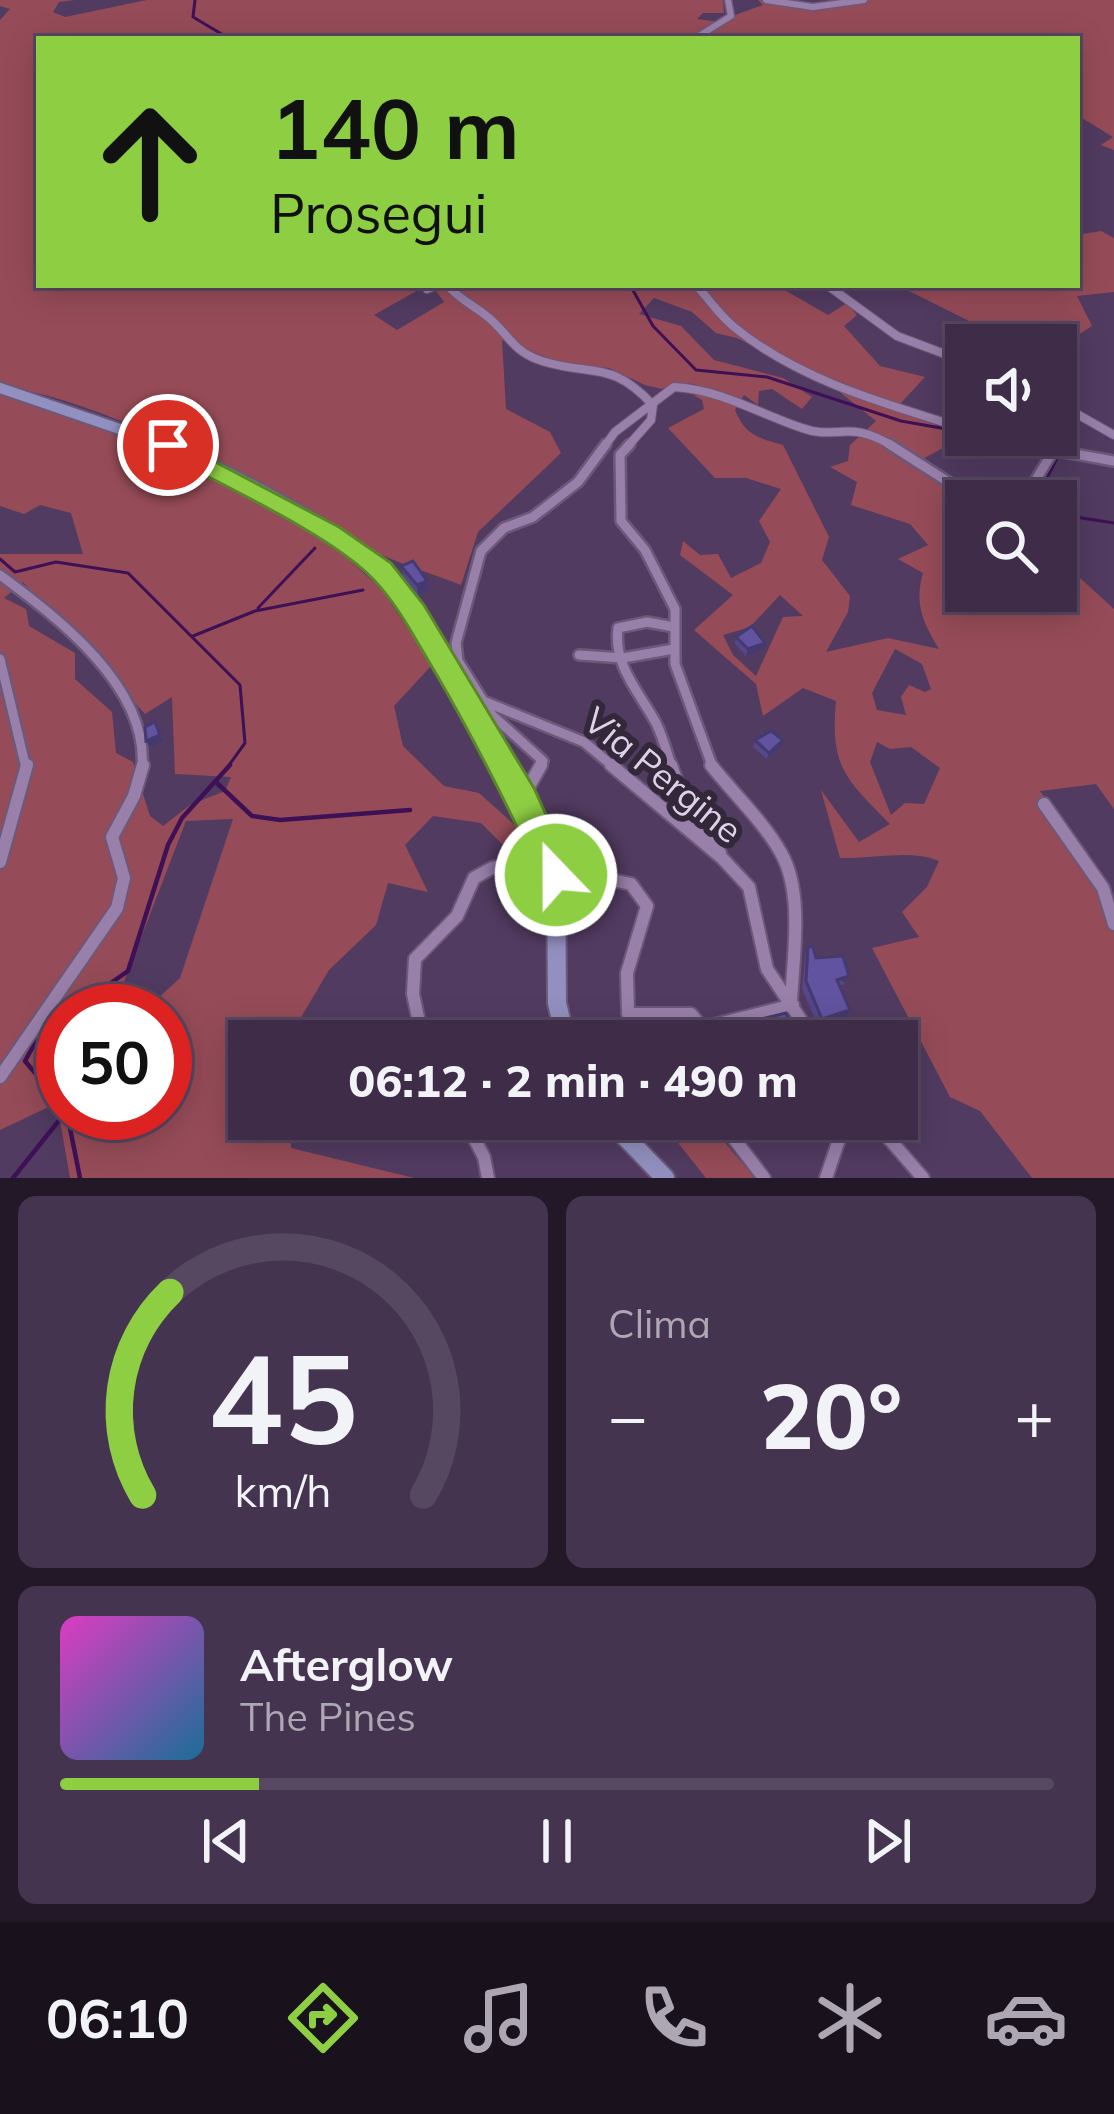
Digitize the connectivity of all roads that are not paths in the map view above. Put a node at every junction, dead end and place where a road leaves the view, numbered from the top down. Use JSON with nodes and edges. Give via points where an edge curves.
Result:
{"nodes":[{"id":1,"x":728,"y":0,"type":"edge"},
{"id":2,"x":766,"y":0,"type":"edge"},
{"id":3,"x":864,"y":0,"type":"edge"},
{"id":4,"x":699,"y":36,"type":"edge"},
{"id":5,"x":450,"y":288,"type":"edge"},
{"id":6,"x":699,"y":288,"type":"edge"},
{"id":7,"x":831,"y":288,"type":"edge"},
{"id":8,"x":945,"y":354,"type":"edge"},
{"id":9,"x":0,"y":388,"type":"edge"},
{"id":10,"x":653,"y":406,"type":"junction"},
{"id":11,"x":1077,"y":414,"type":"edge"},
{"id":12,"x":945,"y":423,"type":"edge"},
{"id":13,"x":1114,"y":435,"type":"edge"},
{"id":14,"x":1075,"y":456,"type":"edge"},
{"id":15,"x":1114,"y":461,"type":"edge"},
{"id":16,"x":945,"y":481,"type":"edge"},
{"id":17,"x":0,"y":575,"type":"edge"},
{"id":18,"x":674,"y":627,"type":"junction"},
{"id":19,"x":674,"y":649,"type":"junction"},
{"id":20,"x":579,"y":656,"type":"dead end"},
{"id":21,"x":623,"y":658,"type":"junction"},
{"id":22,"x":0,"y":659,"type":"edge"},
{"id":23,"x":475,"y":700,"type":"junction"},
{"id":24,"x":523,"y":797,"type":"junction"},
{"id":25,"x":1044,"y":804,"type":"dead end"},
{"id":26,"x":722,"y":858,"type":"junction"},
{"id":27,"x":0,"y":862,"type":"edge"},
{"id":28,"x":556,"y":866,"type":"junction"},
{"id":29,"x":1114,"y":924,"type":"edge"},
{"id":30,"x":792,"y":1004,"type":"junction"},
{"id":31,"x":419,"y":1020,"type":"edge"},
{"id":32,"x":561,"y":1020,"type":"edge"},
{"id":33,"x":693,"y":1020,"type":"edge"},
{"id":34,"x":744,"y":1020,"type":"edge"},
{"id":35,"x":802,"y":1020,"type":"edge"},
{"id":36,"x":0,"y":1077,"type":"edge"},
{"id":37,"x":475,"y":1140,"type":"edge"},
{"id":38,"x":628,"y":1140,"type":"edge"},
{"id":39,"x":735,"y":1140,"type":"edge"},
{"id":40,"x":838,"y":1140,"type":"edge"},
{"id":41,"x":890,"y":1140,"type":"edge"},
{"id":42,"x":488,"y":1178,"type":"edge"},
{"id":43,"x":665,"y":1178,"type":"edge"},
{"id":44,"x":764,"y":1178,"type":"edge"},
{"id":45,"x":826,"y":1178,"type":"edge"},
{"id":46,"x":923,"y":1178,"type":"edge"}],
"edges":[{"from":1,"to":4,"type":"street","via":[[731,16]]},
{"from":2,"to":3,"type":"street","via":[[813,8]]},
{"from":5,"to":10,"type":"street","via":[[516,350],[609,370]]},
{"from":6,"to":12,"type":"street","via":[[731,325],[771,352],[887,407]]},
{"from":7,"to":8,"type":"street","via":[[897,336]]},
{"from":9,"to":23,"type":"main road","via":[[168,445],[329,534],[382,570]]},
{"from":10,"to":16,"type":"street","via":[[674,387],[696,386],[808,431],[861,430]]},
{"from":10,"to":18,"type":"street","via":[[651,420],[620,455],[621,520],[662,578]]},
{"from":10,"to":23,"type":"street","via":[[615,431],[578,482],[481,551],[456,643]]},
{"from":11,"to":13,"type":"street"},
{"from":14,"to":15,"type":"street"},
{"from":17,"to":36,"type":"street","via":[[129,703],[143,750],[133,802],[112,837],[124,878],[117,908]]},
{"from":18,"to":19,"type":"street"},
{"from":18,"to":21,"type":"street","via":[[618,628]]},
{"from":19,"to":21,"type":"street"},
{"from":19,"to":30,"type":"street","via":[[710,764],[782,854],[793,921]]},
{"from":20,"to":21,"type":"street"},
{"from":21,"to":26,"type":"street","via":[[692,825]]},
{"from":22,"to":27,"type":"street","via":[[28,761]]},
{"from":23,"to":24,"type":"main road"},
{"from":23,"to":24,"type":"street","via":[[543,761]]},
{"from":23,"to":26,"type":"street","name":"Via Pergine","via":[[584,742]]},
{"from":24,"to":28,"type":"main road"},
{"from":25,"to":29,"type":"street","via":[[1103,888]]},
{"from":26,"to":30,"type":"street","name":"Via Pergine","via":[[749,887],[767,969]]},
{"from":28,"to":31,"type":"street","via":[[510,865],[474,878],[458,916],[415,958]]},
{"from":28,"to":32,"type":"main road"},
{"from":28,"to":33,"type":"street","via":[[631,884],[643,898],[643,934],[624,983],[628,1014]]},
{"from":30,"to":34,"type":"street"},
{"from":30,"to":35,"type":"street","name":"Via Pergine"},
{"from":37,"to":42,"type":"street"},
{"from":38,"to":43,"type":"main road"},
{"from":39,"to":44,"type":"street"},
{"from":40,"to":45,"type":"street"},
{"from":41,"to":46,"type":"street"}]}
